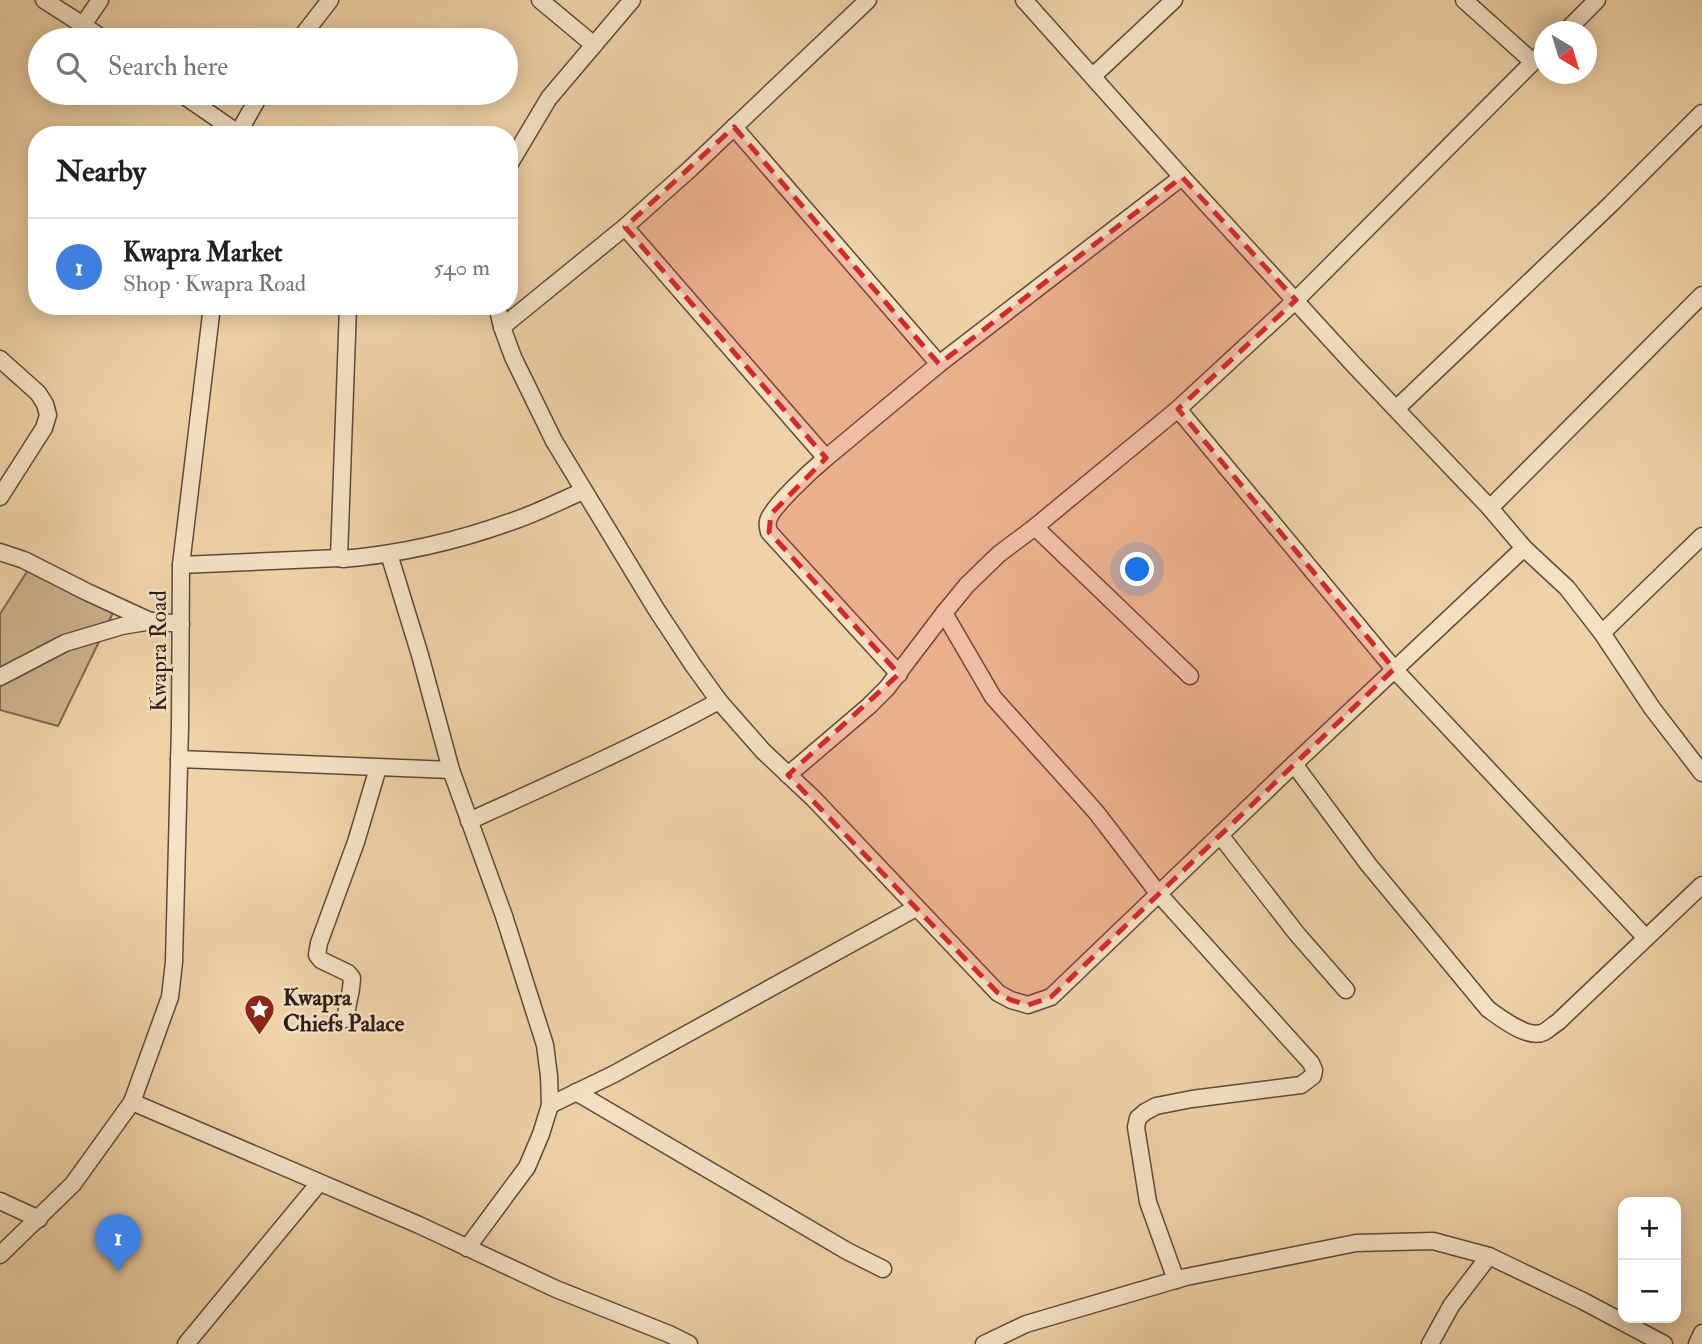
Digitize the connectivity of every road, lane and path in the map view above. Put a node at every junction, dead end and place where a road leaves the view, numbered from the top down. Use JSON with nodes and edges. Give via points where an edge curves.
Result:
{"nodes":[{"id":1,"x":44,"y":0,"type":"edge"},
{"id":2,"x":100,"y":0,"type":"edge"},
{"id":3,"x":330,"y":0,"type":"edge"},
{"id":4,"x":540,"y":0,"type":"edge"},
{"id":5,"x":632,"y":0,"type":"edge"},
{"id":6,"x":868,"y":0,"type":"edge"},
{"id":7,"x":1024,"y":0,"type":"edge"},
{"id":8,"x":1174,"y":0,"type":"edge"},
{"id":9,"x":1464,"y":0,"type":"edge"},
{"id":10,"x":1597,"y":0,"type":"edge"},
{"id":11,"x":1575,"y":21,"type":"edge"},
{"id":12,"x":83,"y":25,"type":"junction"},
{"id":13,"x":87,"y":28,"type":"edge"},
{"id":14,"x":308,"y":28,"type":"edge"},
{"id":15,"x":594,"y":45,"type":"junction"},
{"id":16,"x":1534,"y":52,"type":"edge"},
{"id":17,"x":1534,"y":61,"type":"edge"},
{"id":18,"x":1093,"y":76,"type":"junction"},
{"id":19,"x":197,"y":105,"type":"edge"},
{"id":20,"x":254,"y":105,"type":"edge"},
{"id":21,"x":1702,"y":113,"type":"edge"},
{"id":22,"x":226,"y":126,"type":"edge"},
{"id":23,"x":242,"y":126,"type":"edge"},
{"id":24,"x":734,"y":127,"type":"junction"},
{"id":25,"x":518,"y":150,"type":"edge"},
{"id":26,"x":1182,"y":177,"type":"junction"},
{"id":27,"x":625,"y":227,"type":"junction"},
{"id":28,"x":1702,"y":295,"type":"edge"},
{"id":29,"x":1296,"y":300,"type":"junction"},
{"id":30,"x":518,"y":314,"type":"edge"},
{"id":31,"x":211,"y":315,"type":"edge"},
{"id":32,"x":348,"y":315,"type":"edge"},
{"id":33,"x":499,"y":315,"type":"edge"},
{"id":34,"x":517,"y":315,"type":"edge"},
{"id":35,"x":502,"y":327,"type":"junction"},
{"id":36,"x":0,"y":359,"type":"edge"},
{"id":37,"x":939,"y":364,"type":"junction"},
{"id":38,"x":1397,"y":408,"type":"junction"},
{"id":39,"x":1178,"y":409,"type":"junction"},
{"id":40,"x":826,"y":458,"type":"junction"},
{"id":41,"x":583,"y":491,"type":"junction"},
{"id":42,"x":0,"y":497,"type":"edge"},
{"id":43,"x":1490,"y":508,"type":"junction"},
{"id":44,"x":1035,"y":527,"type":"junction"},
{"id":45,"x":1702,"y":536,"type":"edge"},
{"id":46,"x":1524,"y":548,"type":"junction"},
{"id":47,"x":0,"y":552,"type":"edge"},
{"id":48,"x":388,"y":554,"type":"junction"},
{"id":49,"x":339,"y":558,"type":"junction"},
{"id":50,"x":181,"y":565,"type":"junction"},
{"id":51,"x":944,"y":613,"type":"junction"},
{"id":52,"x":152,"y":621,"type":"junction"},
{"id":53,"x":181,"y":624,"type":"junction"},
{"id":54,"x":1602,"y":633,"type":"junction"},
{"id":55,"x":1394,"y":669,"type":"junction"},
{"id":56,"x":899,"y":674,"type":"junction"},
{"id":57,"x":1190,"y":676,"type":"dead end"},
{"id":58,"x":0,"y":677,"type":"edge"},
{"id":59,"x":719,"y":701,"type":"junction"},
{"id":60,"x":179,"y":759,"type":"junction"},
{"id":61,"x":1294,"y":764,"type":"junction"},
{"id":62,"x":378,"y":768,"type":"junction"},
{"id":63,"x":451,"y":770,"type":"junction"},
{"id":64,"x":1702,"y":773,"type":"edge"},
{"id":65,"x":788,"y":775,"type":"junction"},
{"id":66,"x":470,"y":821,"type":"junction"},
{"id":67,"x":1220,"y":835,"type":"junction"},
{"id":68,"x":1702,"y":885,"type":"edge"},
{"id":69,"x":1158,"y":893,"type":"junction"},
{"id":70,"x":916,"y":908,"type":"junction"},
{"id":71,"x":1646,"y":939,"type":"junction"},
{"id":72,"x":1346,"y":990,"type":"dead end"},
{"id":73,"x":345,"y":1019,"type":"dead end"},
{"id":74,"x":576,"y":1092,"type":"junction"},
{"id":75,"x":132,"y":1102,"type":"junction"},
{"id":76,"x":550,"y":1105,"type":"junction"},
{"id":77,"x":319,"y":1183,"type":"junction"},
{"id":78,"x":0,"y":1201,"type":"edge"},
{"id":79,"x":38,"y":1219,"type":"junction"},
{"id":80,"x":467,"y":1248,"type":"junction"},
{"id":81,"x":0,"y":1255,"type":"edge"},
{"id":82,"x":1489,"y":1256,"type":"junction"},
{"id":83,"x":883,"y":1269,"type":"dead end"},
{"id":84,"x":1176,"y":1280,"type":"junction"},
{"id":85,"x":1702,"y":1333,"type":"edge"},
{"id":86,"x":667,"y":1339,"type":"edge"},
{"id":87,"x":186,"y":1344,"type":"edge"},
{"id":88,"x":689,"y":1344,"type":"edge"},
{"id":89,"x":984,"y":1344,"type":"edge"},
{"id":90,"x":1430,"y":1344,"type":"edge"},
{"id":91,"x":1664,"y":1344,"type":"edge"},
{"id":92,"x":1697,"y":1344,"type":"edge"}],
"edges":[{"from":1,"to":12,"type":"street"},
{"from":2,"to":12,"type":"street"},
{"from":3,"to":14,"type":"street"},
{"from":4,"to":15,"type":"street"},
{"from":5,"to":15,"type":"street"},
{"from":6,"to":24,"type":"street"},
{"from":7,"to":18,"type":"street"},
{"from":8,"to":18,"type":"street"},
{"from":9,"to":16,"type":"street"},
{"from":10,"to":11,"type":"street"},
{"from":12,"to":13,"type":"street"},
{"from":15,"to":25,"type":"street","via":[[549,99]]},
{"from":17,"to":29,"type":"street"},
{"from":18,"to":26,"type":"street"},
{"from":19,"to":22,"type":"street"},
{"from":20,"to":23,"type":"street"},
{"from":21,"to":38,"type":"street"},
{"from":24,"to":27,"type":"street"},
{"from":24,"to":37,"type":"street"},
{"from":26,"to":29,"type":"street"},
{"from":26,"to":37,"type":"street"},
{"from":27,"to":30,"type":"street"},
{"from":27,"to":40,"type":"street"},
{"from":28,"to":43,"type":"street"},
{"from":29,"to":38,"type":"street"},
{"from":29,"to":39,"type":"street"},
{"from":31,"to":50,"type":"street"},
{"from":32,"to":49,"type":"street"},
{"from":33,"to":35,"type":"street"},
{"from":34,"to":35,"type":"street"},
{"from":35,"to":41,"type":"street","via":[[543,421]]},
{"from":36,"to":42,"type":"street","via":[[38,393],[48,415]]},
{"from":37,"to":40,"type":"street"},
{"from":38,"to":43,"type":"street"},
{"from":39,"to":44,"type":"street"},
{"from":39,"to":55,"type":"street"},
{"from":40,"to":56,"type":"street","via":[[771,514],[769,532]]},
{"from":41,"to":48,"type":"street","name":"Kwapra Road","via":[[476,534]]},
{"from":41,"to":59,"type":"street"},
{"from":43,"to":46,"type":"street"},
{"from":44,"to":51,"type":"street","via":[[999,554]]},
{"from":44,"to":57,"type":"street"},
{"from":45,"to":54,"type":"street"},
{"from":46,"to":54,"type":"street","via":[[1567,588]]},
{"from":46,"to":55,"type":"street"},
{"from":47,"to":52,"type":"street"},
{"from":48,"to":49,"type":"street","name":"Kwapra Road"},
{"from":48,"to":63,"type":"street"},
{"from":49,"to":50,"type":"street","name":"Kwapra Road"},
{"from":50,"to":53,"type":"street","name":"Kwapra Road"},
{"from":51,"to":56,"type":"street"},
{"from":51,"to":69,"type":"street","via":[[993,697],[1096,812]]},
{"from":52,"to":53,"type":"street"},
{"from":52,"to":58,"type":"street","via":[[65,643]]},
{"from":53,"to":60,"type":"street","name":"Kwapra Road"},
{"from":54,"to":64,"type":"street"},
{"from":55,"to":61,"type":"street"},
{"from":55,"to":71,"type":"street"},
{"from":56,"to":65,"type":"street"},
{"from":59,"to":65,"type":"street"},
{"from":59,"to":66,"type":"street"},
{"from":60,"to":62,"type":"street"},
{"from":60,"to":75,"type":"street","name":"Kwapra Road","via":[[170,997]]},
{"from":61,"to":67,"type":"street"},
{"from":61,"to":71,"type":"street","via":[[1367,864],[1488,1009],[1528,1033],[1542,1034],[1558,1022]]},
{"from":62,"to":63,"type":"street"},
{"from":62,"to":73,"type":"street","via":[[317,955],[352,978]]},
{"from":63,"to":66,"type":"street"},
{"from":65,"to":70,"type":"street"},
{"from":66,"to":76,"type":"street","via":[[545,1045]]},
{"from":67,"to":69,"type":"street"},
{"from":67,"to":72,"type":"street"},
{"from":68,"to":71,"type":"street"},
{"from":69,"to":70,"type":"street","via":[[1051,997],[1028,1005],[998,993]]},
{"from":69,"to":84,"type":"street","via":[[1314,1070],[1301,1085],[1156,1106],[1138,1118],[1148,1202]]},
{"from":70,"to":74,"type":"street"},
{"from":74,"to":76,"type":"street"},
{"from":74,"to":83,"type":"street"},
{"from":75,"to":77,"type":"street"},
{"from":75,"to":79,"type":"street","name":"Kwapra Road","via":[[73,1184]]},
{"from":76,"to":80,"type":"street","via":[[527,1167]]},
{"from":77,"to":80,"type":"street"},
{"from":77,"to":87,"type":"street"},
{"from":78,"to":79,"type":"street"},
{"from":79,"to":81,"type":"street","name":"Kwapra Road"},
{"from":80,"to":86,"type":"street"},
{"from":82,"to":84,"type":"street","via":[[1433,1241],[1356,1243]]},
{"from":82,"to":90,"type":"street","via":[[1451,1306]]},
{"from":82,"to":91,"type":"street"},
{"from":84,"to":89,"type":"street","via":[[1026,1324]]},
{"from":85,"to":92,"type":"street"},
{"from":86,"to":88,"type":"street"}]}
